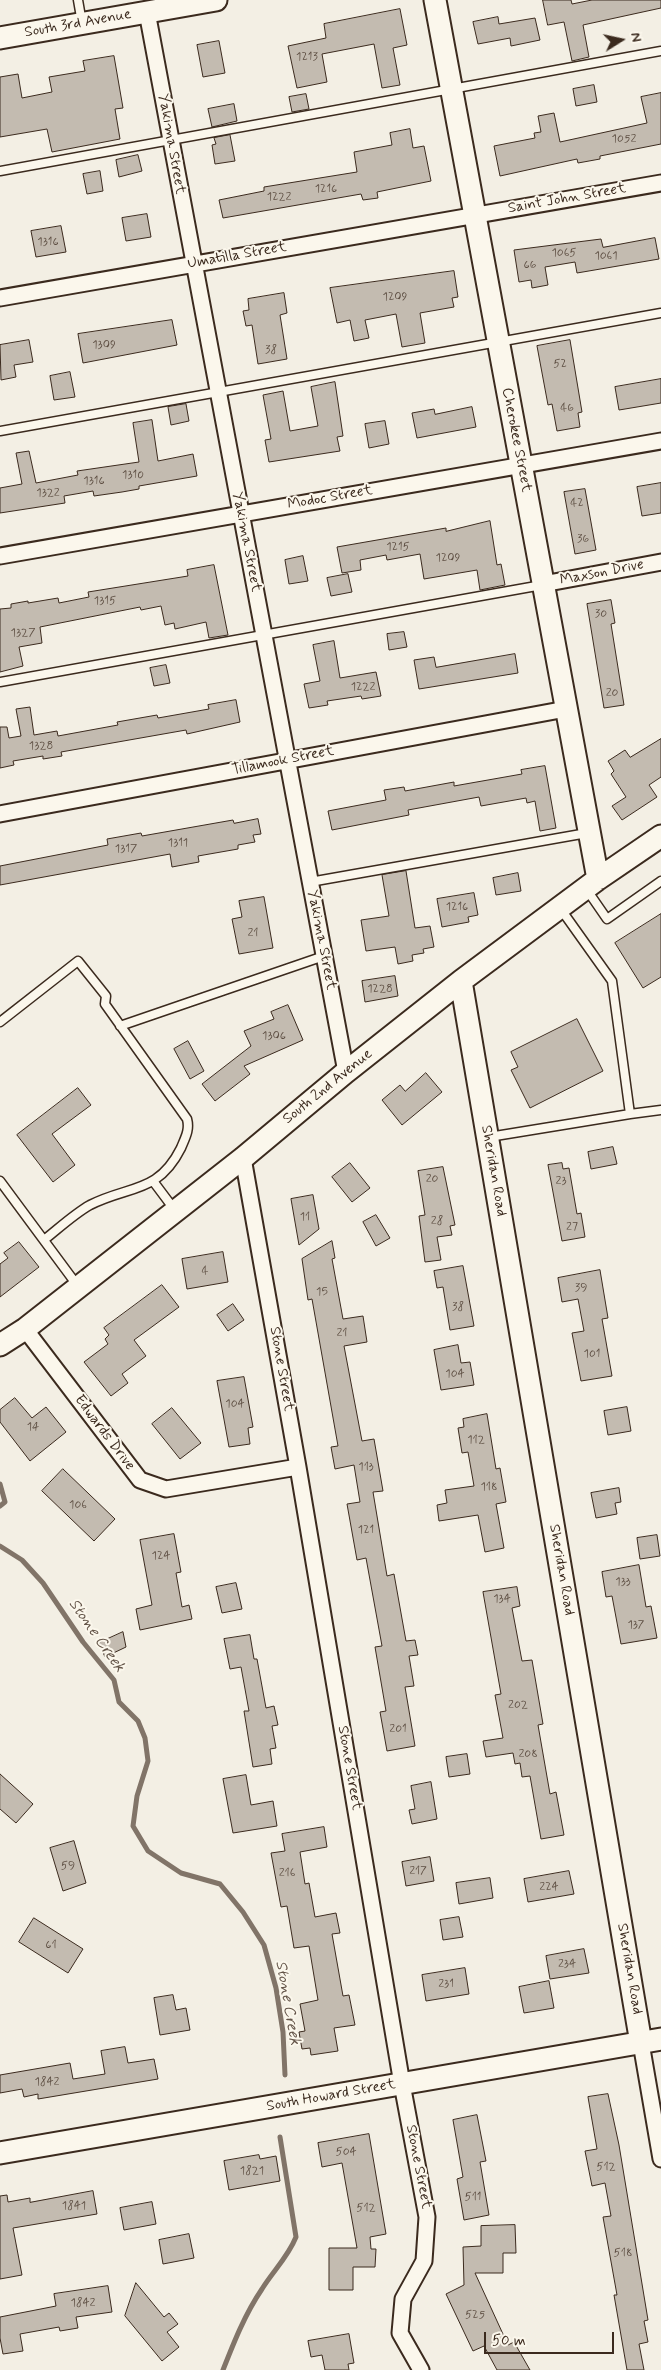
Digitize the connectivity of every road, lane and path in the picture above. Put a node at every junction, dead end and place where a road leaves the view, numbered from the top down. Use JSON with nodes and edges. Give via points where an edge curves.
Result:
{"nodes":[{"id":1,"x":78,"y":0,"type":"edge"},
{"id":2,"x":216,"y":0,"type":"edge"},
{"id":3,"x":435,"y":0,"type":"edge"},
{"id":4,"x":147,"y":12,"type":"junction"},
{"id":5,"x":82,"y":23,"type":"junction"},
{"id":6,"x":0,"y":38,"type":"edge"},
{"id":7,"x":661,"y":51,"type":"edge"},
{"id":8,"x":451,"y":89,"type":"junction"},
{"id":9,"x":171,"y":141,"type":"junction"},
{"id":10,"x":0,"y":171,"type":"edge"},
{"id":11,"x":661,"y":183,"type":"edge"},
{"id":12,"x":474,"y":216,"type":"junction"},
{"id":13,"x":193,"y":264,"type":"junction"},
{"id":14,"x":0,"y":298,"type":"edge"},
{"id":15,"x":661,"y":314,"type":"edge"},
{"id":16,"x":498,"y":342,"type":"junction"},
{"id":17,"x":218,"y":392,"type":"junction"},
{"id":18,"x":0,"y":431,"type":"edge"},
{"id":19,"x":661,"y":441,"type":"edge"},
{"id":20,"x":521,"y":465,"type":"junction"},
{"id":21,"x":241,"y":514,"type":"junction"},
{"id":22,"x":0,"y":556,"type":"edge"},
{"id":23,"x":661,"y":562,"type":"edge"},
{"id":24,"x":543,"y":584,"type":"junction"},
{"id":25,"x":264,"y":635,"type":"junction"},
{"id":26,"x":0,"y":682,"type":"edge"},
{"id":27,"x":566,"y":708,"type":"junction"},
{"id":28,"x":287,"y":760,"type":"junction"},
{"id":29,"x":0,"y":814,"type":"edge"},
{"id":30,"x":589,"y":833,"type":"junction"},
{"id":31,"x":661,"y":836,"type":"edge"},
{"id":32,"x":661,"y":881,"type":"edge"},
{"id":33,"x":310,"y":882,"type":"junction"},
{"id":34,"x":592,"y":884,"type":"junction"},
{"id":35,"x":560,"y":908,"type":"junction"},
{"id":36,"x":324,"y":956,"type":"junction"},
{"id":37,"x":461,"y":982,"type":"junction"},
{"id":38,"x":0,"y":1022,"type":"edge"},
{"id":39,"x":120,"y":1026,"type":"junction"},
{"id":40,"x":346,"y":1072,"type":"junction"},
{"id":41,"x":661,"y":1110,"type":"edge"},
{"id":42,"x":630,"y":1114,"type":"junction"},
{"id":43,"x":488,"y":1137,"type":"junction"},
{"id":44,"x":243,"y":1158,"type":"junction"},
{"id":45,"x":0,"y":1181,"type":"edge"},
{"id":46,"x":153,"y":1181,"type":"junction"},
{"id":47,"x":176,"y":1211,"type":"junction"},
{"id":48,"x":44,"y":1240,"type":"junction"},
{"id":49,"x":78,"y":1287,"type":"junction"},
{"id":50,"x":25,"y":1329,"type":"junction"},
{"id":51,"x":0,"y":1345,"type":"edge"},
{"id":52,"x":298,"y":1467,"type":"junction"},
{"id":53,"x":651,"y":2041,"type":"edge"},
{"id":54,"x":402,"y":2084,"type":"junction"},
{"id":55,"x":0,"y":2153,"type":"edge"},
{"id":56,"x":661,"y":2159,"type":"edge"},
{"id":57,"x":421,"y":2370,"type":"edge"}],
"edges":[{"from":1,"to":5,"type":"lane"},
{"from":2,"to":4,"type":"street","name":"South 3rd Avenue"},
{"from":3,"to":8,"type":"street","name":"Cherokee Street"},
{"from":4,"to":5,"type":"street","name":"South 3rd Avenue"},
{"from":4,"to":9,"type":"street","name":"Yakima Street"},
{"from":5,"to":6,"type":"street","name":"South 3rd Avenue"},
{"from":7,"to":8,"type":"lane"},
{"from":8,"to":9,"type":"lane"},
{"from":8,"to":12,"type":"street","name":"Cherokee Street"},
{"from":9,"to":10,"type":"lane"},
{"from":9,"to":13,"type":"street","name":"Yakima Street"},
{"from":11,"to":12,"type":"street","name":"Saint John Street"},
{"from":12,"to":13,"type":"street","name":"Umatilla Street"},
{"from":12,"to":16,"type":"street","name":"Cherokee Street"},
{"from":13,"to":14,"type":"street","name":"Umatilla Street"},
{"from":13,"to":17,"type":"street","name":"Yakima Street"},
{"from":15,"to":16,"type":"lane"},
{"from":16,"to":17,"type":"lane"},
{"from":16,"to":20,"type":"street","name":"Cherokee Street"},
{"from":17,"to":18,"type":"lane"},
{"from":17,"to":21,"type":"street","name":"Yakima Street"},
{"from":19,"to":20,"type":"street","name":"Modoc Street"},
{"from":20,"to":21,"type":"street","name":"Modoc Street"},
{"from":20,"to":24,"type":"street","name":"Cherokee Street"},
{"from":21,"to":22,"type":"street","name":"Modoc Street"},
{"from":21,"to":25,"type":"street","name":"Yakima Street"},
{"from":23,"to":24,"type":"street","name":"Maxson Drive"},
{"from":24,"to":25,"type":"lane"},
{"from":24,"to":27,"type":"street","name":"Cherokee Street"},
{"from":25,"to":26,"type":"lane"},
{"from":25,"to":28,"type":"street","name":"Yakima Street"},
{"from":27,"to":28,"type":"street","name":"Tillamook Street"},
{"from":27,"to":30,"type":"street","name":"Cherokee Street"},
{"from":28,"to":29,"type":"street","name":"Tillamook Street"},
{"from":28,"to":33,"type":"street","name":"Yakima Street"},
{"from":30,"to":33,"type":"lane"},
{"from":30,"to":34,"type":"street","name":"Cherokee Street"},
{"from":31,"to":34,"type":"street","name":"South 2nd Avenue"},
{"from":32,"to":34,"type":"lane","via":[[607,918]]},
{"from":33,"to":36,"type":"street","name":"Yakima Street"},
{"from":34,"to":35,"type":"street","name":"South 2nd Avenue"},
{"from":35,"to":37,"type":"street","name":"South 2nd Avenue"},
{"from":35,"to":42,"type":"lane","via":[[612,981]]},
{"from":36,"to":39,"type":"lane"},
{"from":36,"to":40,"type":"street","name":"Yakima Street"},
{"from":37,"to":40,"type":"street","name":"South 2nd Avenue"},
{"from":37,"to":43,"type":"street","name":"Sheridan Road"},
{"from":38,"to":39,"type":"lane","via":[[78,961],[106,996],[105,1004]]},
{"from":39,"to":46,"type":"lane","via":[[189,1126],[173,1165]]},
{"from":40,"to":44,"type":"street","name":"South 2nd Avenue"},
{"from":41,"to":42,"type":"lane"},
{"from":42,"to":43,"type":"lane"},
{"from":43,"to":53,"type":"street","name":"Sheridan Road"},
{"from":44,"to":47,"type":"street","name":"South 2nd Avenue"},
{"from":44,"to":52,"type":"street","name":"Stone Street"},
{"from":45,"to":48,"type":"lane"},
{"from":46,"to":47,"type":"lane"},
{"from":46,"to":48,"type":"lane","via":[[142,1188],[89,1206]]},
{"from":47,"to":49,"type":"street","name":"South 2nd Avenue"},
{"from":48,"to":49,"type":"lane"},
{"from":49,"to":50,"type":"street","name":"South 2nd Avenue"},
{"from":50,"to":51,"type":"street","name":"South 2nd Avenue"},
{"from":50,"to":52,"type":"street","name":"Edwards Drive","via":[[140,1480],[166,1489]]},
{"from":52,"to":54,"type":"street","name":"Stone Street"},
{"from":53,"to":54,"type":"street","name":"South Howard Street"},
{"from":53,"to":56,"type":"street","name":"Sheridan Road"},
{"from":54,"to":55,"type":"street","name":"South Howard Street"},
{"from":54,"to":57,"type":"street","name":"Stone Street","via":[[427,2217],[424,2260],[403,2300],[400,2332]]}]}
